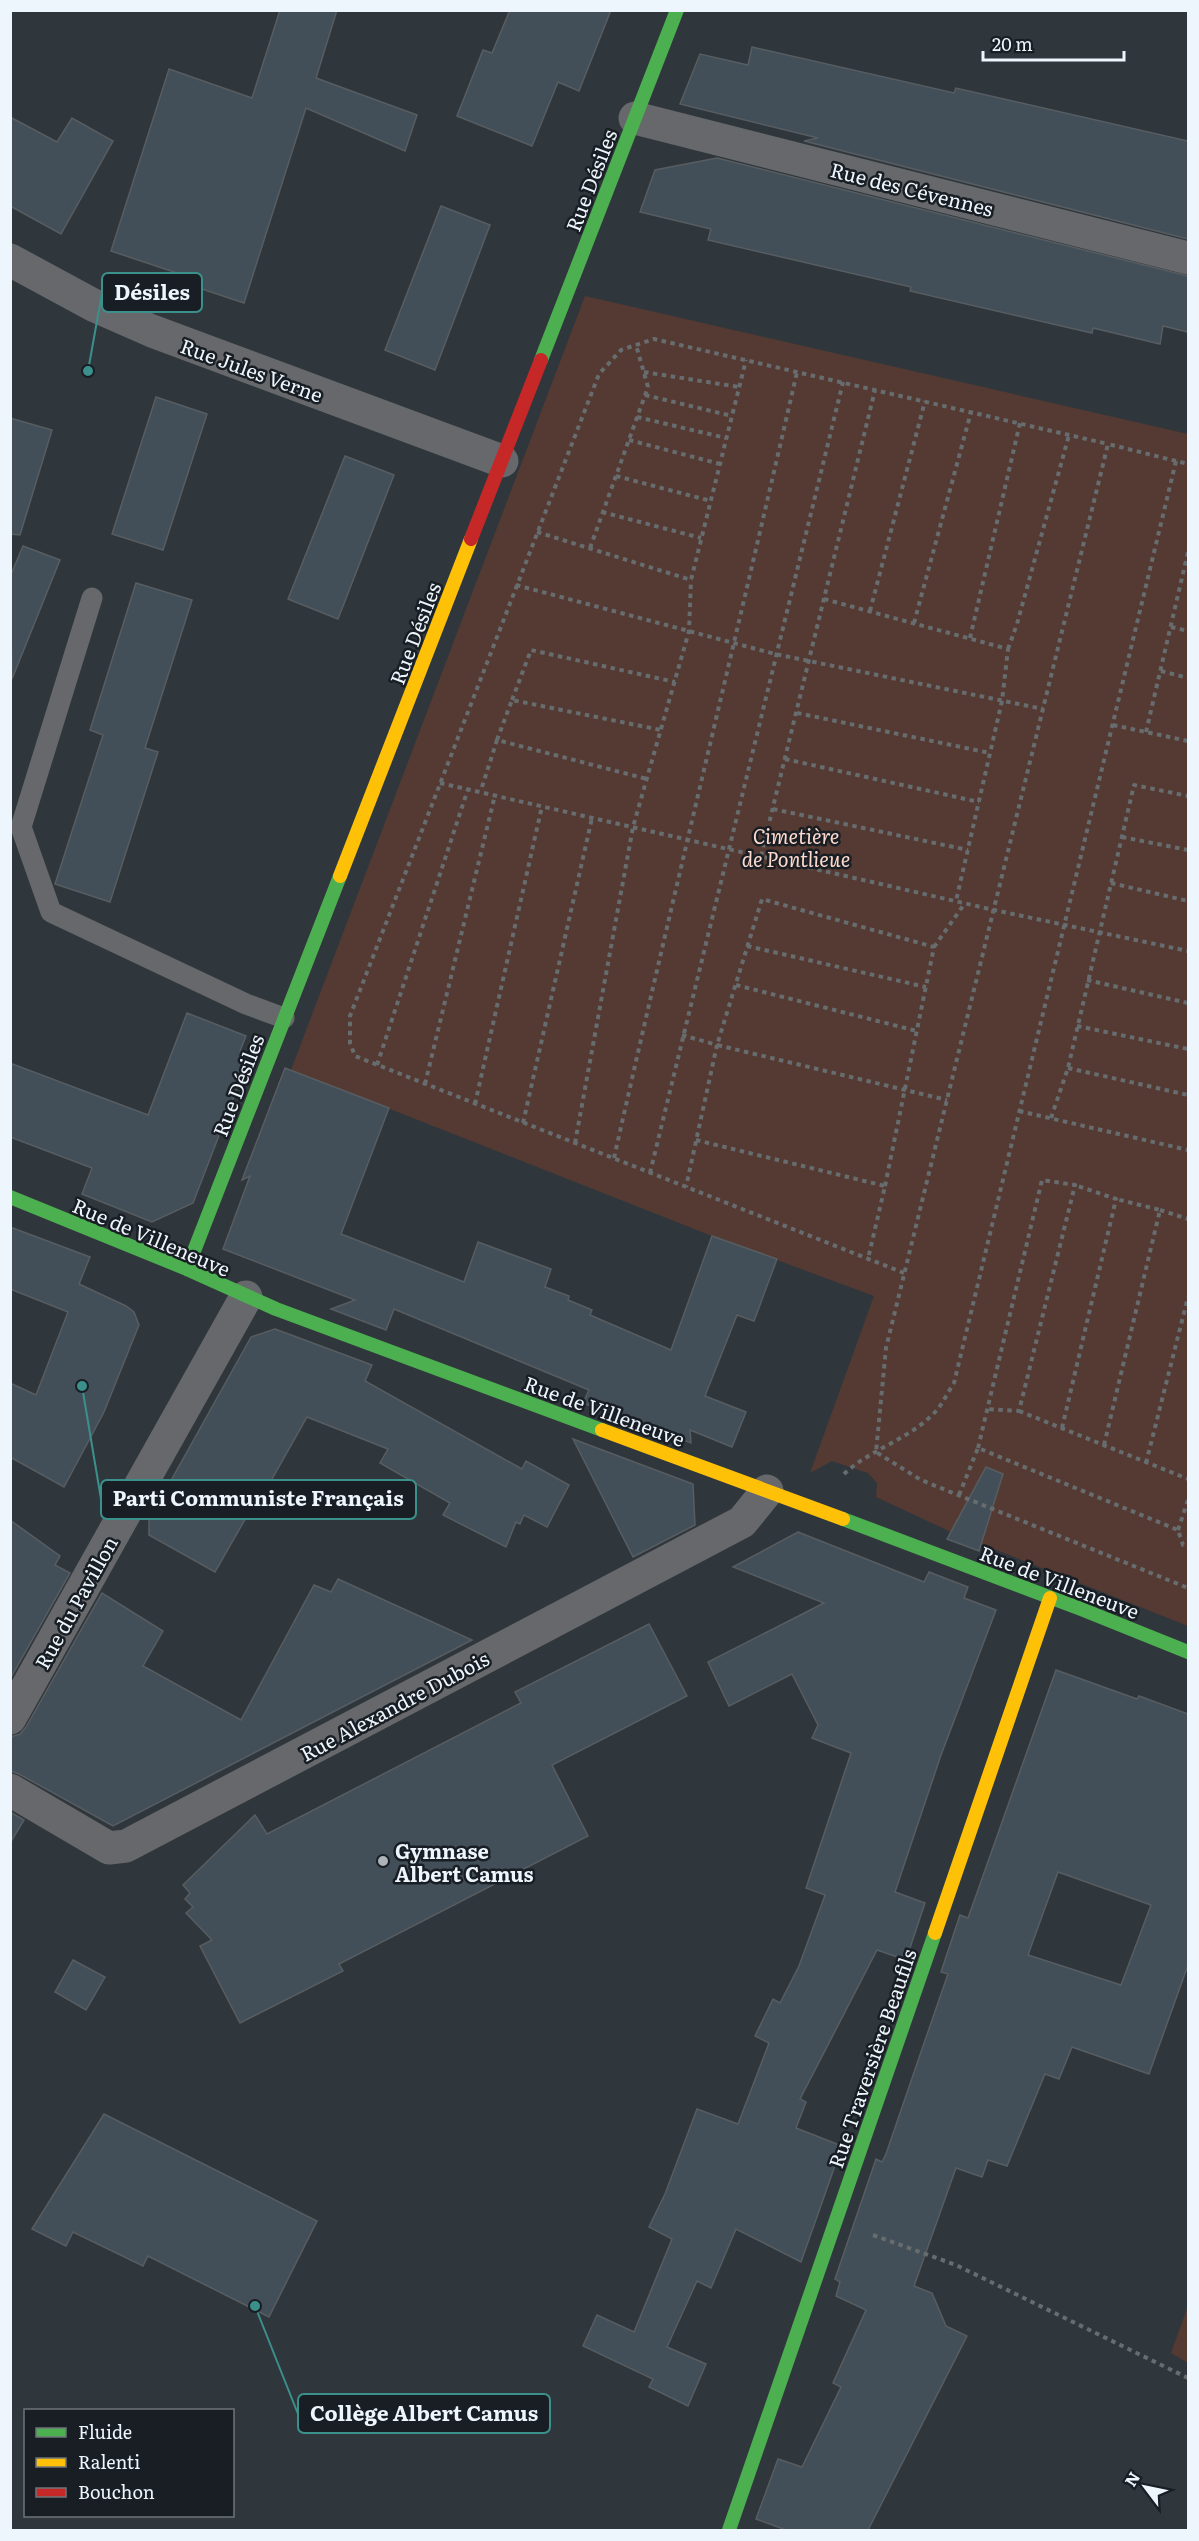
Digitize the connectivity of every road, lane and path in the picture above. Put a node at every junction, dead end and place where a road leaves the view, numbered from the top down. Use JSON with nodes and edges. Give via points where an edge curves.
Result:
{"nodes":[{"id":1,"x":677,"y":10,"type":"edge"},
{"id":2,"x":635,"y":118,"type":"junction"},
{"id":3,"x":1188,"y":258,"type":"edge"},
{"id":4,"x":10,"y":260,"type":"edge"},
{"id":5,"x":636,"y":345,"type":"junction"},
{"id":6,"x":746,"y":360,"type":"junction"},
{"id":7,"x":644,"y":372,"type":"junction"},
{"id":8,"x":797,"y":372,"type":"junction"},
{"id":9,"x":843,"y":382,"type":"junction"},
{"id":10,"x":739,"y":387,"type":"junction"},
{"id":11,"x":875,"y":390,"type":"junction"},
{"id":12,"x":645,"y":394,"type":"junction"},
{"id":13,"x":925,"y":401,"type":"junction"},
{"id":14,"x":971,"y":412,"type":"junction"},
{"id":15,"x":732,"y":416,"type":"junction"},
{"id":16,"x":637,"y":417,"type":"junction"},
{"id":17,"x":1020,"y":423,"type":"junction"},
{"id":18,"x":1069,"y":435,"type":"junction"},
{"id":19,"x":726,"y":438,"type":"junction"},
{"id":20,"x":629,"y":440,"type":"junction"},
{"id":21,"x":1108,"y":444,"type":"junction"},
{"id":22,"x":502,"y":461,"type":"junction"},
{"id":23,"x":1176,"y":461,"type":"junction"},
{"id":24,"x":720,"y":464,"type":"junction"},
{"id":25,"x":1188,"y":464,"type":"edge"},
{"id":26,"x":616,"y":476,"type":"junction"},
{"id":27,"x":711,"y":501,"type":"junction"},
{"id":28,"x":602,"y":512,"type":"junction"},
{"id":29,"x":537,"y":532,"type":"junction"},
{"id":30,"x":701,"y":538,"type":"junction"},
{"id":31,"x":590,"y":548,"type":"junction"},
{"id":32,"x":1188,"y":552,"type":"edge"},
{"id":33,"x":1183,"y":574,"type":"junction"},
{"id":34,"x":1188,"y":576,"type":"edge"},
{"id":35,"x":691,"y":580,"type":"junction"},
{"id":36,"x":516,"y":585,"type":"junction"},
{"id":37,"x":92,"y":598,"type":"dead end"},
{"id":38,"x":824,"y":599,"type":"junction"},
{"id":39,"x":870,"y":611,"type":"junction"},
{"id":40,"x":914,"y":623,"type":"junction"},
{"id":41,"x":1172,"y":627,"type":"junction"},
{"id":42,"x":689,"y":631,"type":"junction"},
{"id":43,"x":1188,"y":631,"type":"edge"},
{"id":44,"x":970,"y":638,"type":"junction"},
{"id":45,"x":735,"y":643,"type":"junction"},
{"id":46,"x":1008,"y":649,"type":"junction"},
{"id":47,"x":775,"y":654,"type":"junction"},
{"id":48,"x":809,"y":661,"type":"junction"},
{"id":49,"x":1161,"y":671,"type":"junction"},
{"id":50,"x":1188,"y":678,"type":"edge"},
{"id":51,"x":675,"y":682,"type":"junction"},
{"id":52,"x":512,"y":700,"type":"junction"},
{"id":53,"x":1002,"y":701,"type":"junction"},
{"id":54,"x":1042,"y":709,"type":"junction"},
{"id":55,"x":796,"y":713,"type":"junction"},
{"id":56,"x":1113,"y":725,"type":"junction"},
{"id":57,"x":661,"y":730,"type":"junction"},
{"id":58,"x":1146,"y":732,"type":"junction"},
{"id":59,"x":497,"y":740,"type":"junction"},
{"id":60,"x":1188,"y":741,"type":"edge"},
{"id":61,"x":990,"y":753,"type":"junction"},
{"id":62,"x":785,"y":759,"type":"junction"},
{"id":63,"x":647,"y":779,"type":"junction"},
{"id":64,"x":440,"y":783,"type":"junction"},
{"id":65,"x":482,"y":787,"type":"dead end"},
{"id":66,"x":468,"y":789,"type":"junction"},
{"id":67,"x":495,"y":795,"type":"junction"},
{"id":68,"x":1188,"y":796,"type":"edge"},
{"id":69,"x":979,"y":802,"type":"junction"},
{"id":70,"x":542,"y":806,"type":"junction"},
{"id":71,"x":773,"y":809,"type":"junction"},
{"id":72,"x":592,"y":818,"type":"junction"},
{"id":73,"x":633,"y":827,"type":"junction"},
{"id":74,"x":1122,"y":837,"type":"junction"},
{"id":75,"x":686,"y":839,"type":"junction"},
{"id":76,"x":727,"y":849,"type":"junction"},
{"id":77,"x":968,"y":850,"type":"junction"},
{"id":78,"x":1188,"y":850,"type":"edge"},
{"id":79,"x":761,"y":856,"type":"junction"},
{"id":80,"x":1112,"y":883,"type":"junction"},
{"id":81,"x":956,"y":901,"type":"junction"},
{"id":82,"x":1188,"y":901,"type":"edge"},
{"id":83,"x":965,"y":903,"type":"junction"},
{"id":84,"x":994,"y":910,"type":"junction"},
{"id":85,"x":1065,"y":924,"type":"junction"},
{"id":86,"x":1101,"y":932,"type":"junction"},
{"id":87,"x":747,"y":946,"type":"junction"},
{"id":88,"x":934,"y":947,"type":"junction"},
{"id":89,"x":1188,"y":951,"type":"edge"},
{"id":90,"x":1087,"y":980,"type":"junction"},
{"id":91,"x":736,"y":985,"type":"junction"},
{"id":92,"x":926,"y":987,"type":"junction"},
{"id":93,"x":1188,"y":1003,"type":"edge"},
{"id":94,"x":284,"y":1018,"type":"junction"},
{"id":95,"x":1077,"y":1026,"type":"junction"},
{"id":96,"x":917,"y":1031,"type":"junction"},
{"id":97,"x":682,"y":1035,"type":"junction"},
{"id":98,"x":717,"y":1045,"type":"junction"},
{"id":99,"x":1188,"y":1049,"type":"edge"},
{"id":100,"x":377,"y":1065,"type":"junction"},
{"id":101,"x":1068,"y":1068,"type":"junction"},
{"id":102,"x":426,"y":1084,"type":"junction"},
{"id":103,"x":905,"y":1091,"type":"junction"},
{"id":104,"x":1188,"y":1095,"type":"edge"},
{"id":105,"x":947,"y":1100,"type":"junction"},
{"id":106,"x":475,"y":1104,"type":"junction"},
{"id":107,"x":1019,"y":1111,"type":"junction"},
{"id":108,"x":1051,"y":1118,"type":"junction"},
{"id":109,"x":523,"y":1122,"type":"junction"},
{"id":110,"x":696,"y":1140,"type":"junction"},
{"id":111,"x":575,"y":1143,"type":"junction"},
{"id":112,"x":1188,"y":1150,"type":"edge"},
{"id":113,"x":614,"y":1158,"type":"junction"},
{"id":114,"x":650,"y":1173,"type":"junction"},
{"id":115,"x":1075,"y":1185,"type":"junction"},
{"id":116,"x":885,"y":1186,"type":"junction"},
{"id":117,"x":686,"y":1187,"type":"junction"},
{"id":118,"x":10,"y":1197,"type":"edge"},
{"id":119,"x":1116,"y":1199,"type":"junction"},
{"id":120,"x":1160,"y":1210,"type":"junction"},
{"id":121,"x":1188,"y":1219,"type":"edge"},
{"id":122,"x":868,"y":1259,"type":"junction"},
{"id":123,"x":186,"y":1269,"type":"junction"},
{"id":124,"x":904,"y":1273,"type":"junction"},
{"id":125,"x":1188,"y":1297,"type":"edge"},
{"id":126,"x":246,"y":1298,"type":"junction"},
{"id":127,"x":987,"y":1409,"type":"junction"},
{"id":128,"x":1019,"y":1411,"type":"junction"},
{"id":129,"x":1062,"y":1428,"type":"junction"},
{"id":130,"x":1104,"y":1445,"type":"junction"},
{"id":131,"x":978,"y":1448,"type":"junction"},
{"id":132,"x":876,"y":1452,"type":"junction"},
{"id":133,"x":1146,"y":1463,"type":"junction"},
{"id":134,"x":852,"y":1466,"type":"dead end"},
{"id":135,"x":1188,"y":1479,"type":"edge"},
{"id":136,"x":767,"y":1491,"type":"junction"},
{"id":137,"x":959,"y":1495,"type":"junction"},
{"id":138,"x":1188,"y":1500,"type":"edge"},
{"id":139,"x":1178,"y":1530,"type":"junction"},
{"id":140,"x":1188,"y":1547,"type":"edge"},
{"id":141,"x":1188,"y":1588,"type":"edge"},
{"id":142,"x":1050,"y":1598,"type":"junction"},
{"id":143,"x":1188,"y":1652,"type":"edge"},
{"id":144,"x":10,"y":1718,"type":"edge"},
{"id":145,"x":10,"y":1790,"type":"edge"},
{"id":146,"x":835,"y":2221,"type":"junction"},
{"id":147,"x":1188,"y":2378,"type":"edge"},
{"id":148,"x":729,"y":2530,"type":"edge"}],
"edges":[{"from":1,"to":2,"type":"street","name":"Rue Désiles"},
{"from":2,"to":3,"type":"street","name":"Rue des Cévennes"},
{"from":2,"to":22,"type":"street","name":"Rue Désiles"},
{"from":4,"to":22,"type":"street","name":"Rue Jules Verne","via":[[95,306],[152,331]]},
{"from":5,"to":6,"type":"path","via":[[654,339]]},
{"from":5,"to":7,"type":"path"},
{"from":5,"to":29,"type":"path","via":[[621,350],[598,374]]},
{"from":6,"to":8,"type":"path"},
{"from":6,"to":10,"type":"path"},
{"from":7,"to":10,"type":"path"},
{"from":7,"to":12,"type":"path","via":[[648,387]]},
{"from":8,"to":9,"type":"path"},
{"from":8,"to":45,"type":"path"},
{"from":9,"to":11,"type":"path"},
{"from":9,"to":47,"type":"path"},
{"from":10,"to":15,"type":"path"},
{"from":11,"to":13,"type":"path"},
{"from":11,"to":38,"type":"path"},
{"from":12,"to":15,"type":"path"},
{"from":12,"to":16,"type":"path"},
{"from":13,"to":14,"type":"path"},
{"from":13,"to":39,"type":"path"},
{"from":14,"to":17,"type":"path"},
{"from":14,"to":40,"type":"path"},
{"from":15,"to":19,"type":"path"},
{"from":16,"to":19,"type":"path"},
{"from":16,"to":20,"type":"path"},
{"from":17,"to":18,"type":"path"},
{"from":17,"to":44,"type":"path"},
{"from":18,"to":21,"type":"path"},
{"from":18,"to":46,"type":"path"},
{"from":19,"to":24,"type":"path"},
{"from":20,"to":24,"type":"path"},
{"from":20,"to":26,"type":"path"},
{"from":21,"to":23,"type":"path"},
{"from":21,"to":54,"type":"path"},
{"from":22,"to":94,"type":"street","name":"Rue Désiles"},
{"from":23,"to":25,"type":"path"},
{"from":23,"to":56,"type":"path"},
{"from":24,"to":27,"type":"path"},
{"from":26,"to":27,"type":"path"},
{"from":26,"to":28,"type":"path"},
{"from":27,"to":30,"type":"path"},
{"from":28,"to":30,"type":"path"},
{"from":28,"to":31,"type":"path"},
{"from":29,"to":31,"type":"path"},
{"from":29,"to":36,"type":"path"},
{"from":30,"to":35,"type":"path"},
{"from":31,"to":35,"type":"path"},
{"from":32,"to":33,"type":"path"},
{"from":33,"to":34,"type":"path"},
{"from":33,"to":41,"type":"path"},
{"from":35,"to":42,"type":"path"},
{"from":36,"to":42,"type":"path"},
{"from":36,"to":64,"type":"path"},
{"from":37,"to":94,"type":"lane","via":[[21,827],[51,912]]},
{"from":38,"to":39,"type":"path"},
{"from":38,"to":48,"type":"path"},
{"from":39,"to":40,"type":"path"},
{"from":40,"to":44,"type":"path"},
{"from":41,"to":43,"type":"path"},
{"from":41,"to":49,"type":"path"},
{"from":42,"to":45,"type":"path"},
{"from":42,"to":51,"type":"path"},
{"from":44,"to":46,"type":"path"},
{"from":45,"to":47,"type":"path"},
{"from":45,"to":75,"type":"path"},
{"from":46,"to":53,"type":"path"},
{"from":47,"to":48,"type":"path"},
{"from":47,"to":76,"type":"path"},
{"from":48,"to":53,"type":"path"},
{"from":48,"to":55,"type":"path"},
{"from":49,"to":50,"type":"path"},
{"from":49,"to":58,"type":"path"},
{"from":51,"to":52,"type":"path","via":[[531,650]]},
{"from":51,"to":57,"type":"path"},
{"from":52,"to":57,"type":"path"},
{"from":52,"to":59,"type":"path"},
{"from":53,"to":54,"type":"path"},
{"from":53,"to":61,"type":"path"},
{"from":54,"to":84,"type":"path"},
{"from":55,"to":61,"type":"path"},
{"from":55,"to":62,"type":"path"},
{"from":56,"to":58,"type":"path"},
{"from":56,"to":85,"type":"path"},
{"from":57,"to":63,"type":"path"},
{"from":58,"to":60,"type":"path"},
{"from":59,"to":63,"type":"path"},
{"from":59,"to":65,"type":"path"},
{"from":61,"to":69,"type":"path"},
{"from":62,"to":69,"type":"path"},
{"from":62,"to":71,"type":"path"},
{"from":63,"to":73,"type":"path"},
{"from":64,"to":66,"type":"path"},
{"from":64,"to":100,"type":"path","via":[[350,1016],[350,1043],[355,1056]]},
{"from":66,"to":67,"type":"path"},
{"from":66,"to":100,"type":"path"},
{"from":67,"to":70,"type":"path"},
{"from":67,"to":102,"type":"path"},
{"from":68,"to":74,"type":"path","via":[[1134,785]]},
{"from":69,"to":77,"type":"path"},
{"from":70,"to":72,"type":"path"},
{"from":70,"to":106,"type":"path"},
{"from":71,"to":77,"type":"path"},
{"from":71,"to":79,"type":"path"},
{"from":72,"to":73,"type":"path"},
{"from":72,"to":109,"type":"path"},
{"from":73,"to":75,"type":"path"},
{"from":73,"to":111,"type":"path"},
{"from":74,"to":78,"type":"path"},
{"from":74,"to":80,"type":"path"},
{"from":75,"to":76,"type":"path"},
{"from":75,"to":113,"type":"path"},
{"from":76,"to":79,"type":"path"},
{"from":76,"to":97,"type":"path"},
{"from":77,"to":81,"type":"path"},
{"from":79,"to":81,"type":"path"},
{"from":80,"to":82,"type":"path"},
{"from":80,"to":86,"type":"path"},
{"from":81,"to":83,"type":"path"},
{"from":83,"to":84,"type":"path"},
{"from":83,"to":88,"type":"path"},
{"from":84,"to":85,"type":"path"},
{"from":84,"to":105,"type":"path"},
{"from":85,"to":86,"type":"path"},
{"from":85,"to":107,"type":"path"},
{"from":86,"to":89,"type":"path"},
{"from":86,"to":90,"type":"path"},
{"from":87,"to":88,"type":"path","via":[[762,899]]},
{"from":87,"to":91,"type":"path"},
{"from":87,"to":92,"type":"path"},
{"from":88,"to":92,"type":"path"},
{"from":90,"to":93,"type":"path"},
{"from":90,"to":95,"type":"path"},
{"from":91,"to":96,"type":"path"},
{"from":91,"to":98,"type":"path"},
{"from":92,"to":96,"type":"path"},
{"from":94,"to":123,"type":"street","name":"Rue Désiles"},
{"from":95,"to":99,"type":"path"},
{"from":95,"to":101,"type":"path"},
{"from":96,"to":103,"type":"path"},
{"from":97,"to":98,"type":"path"},
{"from":97,"to":114,"type":"path"},
{"from":98,"to":103,"type":"path"},
{"from":98,"to":110,"type":"path"},
{"from":100,"to":102,"type":"path"},
{"from":101,"to":104,"type":"path"},
{"from":101,"to":108,"type":"path"},
{"from":102,"to":106,"type":"path"},
{"from":103,"to":105,"type":"path"},
{"from":103,"to":116,"type":"path"},
{"from":105,"to":124,"type":"path"},
{"from":106,"to":109,"type":"path"},
{"from":107,"to":108,"type":"path"},
{"from":107,"to":132,"type":"path","via":[[954,1383],[935,1411]]},
{"from":108,"to":112,"type":"path"},
{"from":109,"to":111,"type":"path"},
{"from":110,"to":116,"type":"path"},
{"from":110,"to":117,"type":"path"},
{"from":111,"to":113,"type":"path"},
{"from":113,"to":114,"type":"path"},
{"from":114,"to":117,"type":"path"},
{"from":115,"to":119,"type":"path"},
{"from":115,"to":127,"type":"path","via":[[1042,1180]]},
{"from":115,"to":128,"type":"path"},
{"from":116,"to":122,"type":"path"},
{"from":117,"to":122,"type":"path"},
{"from":118,"to":123,"type":"street","name":"Rue de Villeneuve"},
{"from":119,"to":120,"type":"path"},
{"from":119,"to":129,"type":"path"},
{"from":120,"to":121,"type":"path"},
{"from":120,"to":130,"type":"path"},
{"from":122,"to":124,"type":"path"},
{"from":123,"to":126,"type":"street","name":"Rue de Villeneuve"},
{"from":124,"to":132,"type":"path","via":[[886,1348]]},
{"from":125,"to":133,"type":"path"},
{"from":126,"to":136,"type":"street","name":"Rue de Villeneuve"},
{"from":126,"to":144,"type":"street","name":"Rue du Pavillon"},
{"from":127,"to":128,"type":"path"},
{"from":127,"to":131,"type":"path"},
{"from":128,"to":129,"type":"path"},
{"from":129,"to":130,"type":"path"},
{"from":130,"to":133,"type":"path"},
{"from":131,"to":137,"type":"path"},
{"from":131,"to":139,"type":"path"},
{"from":132,"to":134,"type":"path"},
{"from":132,"to":137,"type":"path","via":[[921,1480]]},
{"from":133,"to":135,"type":"path"},
{"from":136,"to":142,"type":"street","name":"Rue de Villeneuve"},
{"from":136,"to":145,"type":"street","name":"Rue Alexandre Dubois","via":[[742,1522],[126,1846],[109,1848]]},
{"from":137,"to":141,"type":"path"},
{"from":138,"to":139,"type":"path"},
{"from":139,"to":140,"type":"path","via":[[1183,1545]]},
{"from":142,"to":143,"type":"street","name":"Rue de Villeneuve"},
{"from":142,"to":146,"type":"street","name":"Rue Traversière Beaufils"},
{"from":146,"to":147,"type":"path","via":[[956,2265]]},
{"from":146,"to":148,"type":"street","name":"Rue Traversière Beaufils"}]}
